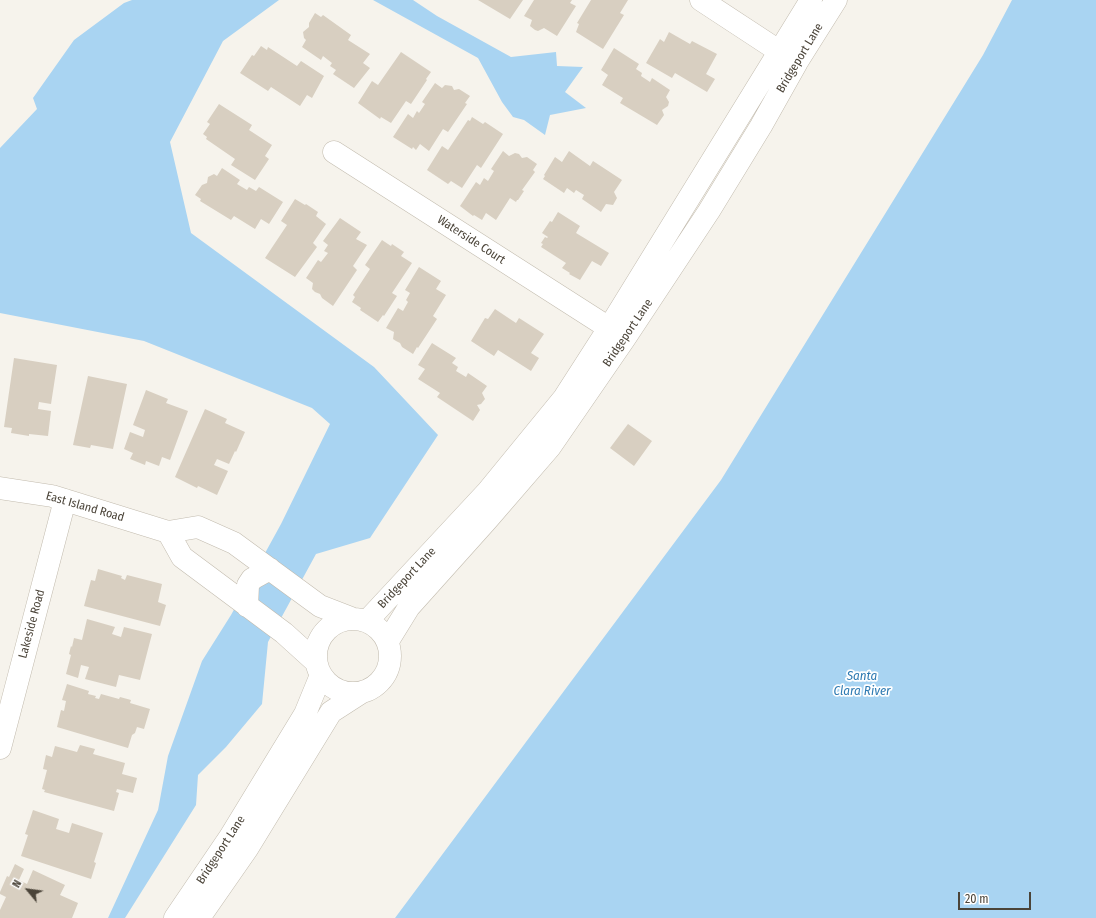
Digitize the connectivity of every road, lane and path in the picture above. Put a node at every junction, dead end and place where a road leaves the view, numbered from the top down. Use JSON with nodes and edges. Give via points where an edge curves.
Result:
{"nodes":[{"id":1,"x":701,"y":0,"type":"edge"},
{"id":2,"x":811,"y":0,"type":"edge"},
{"id":3,"x":836,"y":0,"type":"edge"},
{"id":4,"x":788,"y":57,"type":"junction"},
{"id":5,"x":334,"y":152,"type":"dead end"},
{"id":6,"x":609,"y":328,"type":"junction"},
{"id":7,"x":0,"y":488,"type":"edge"},
{"id":8,"x":65,"y":500,"type":"junction"},
{"id":9,"x":168,"y":532,"type":"junction"},
{"id":10,"x":270,"y":569,"type":"junction"},
{"id":11,"x":247,"y":606,"type":"junction"},
{"id":12,"x":359,"y":619,"type":"junction"},
{"id":13,"x":388,"y":641,"type":"junction"},
{"id":14,"x":318,"y":668,"type":"junction"},
{"id":15,"x":362,"y":692,"type":"junction"},
{"id":16,"x":0,"y":748,"type":"edge"},
{"id":17,"x":175,"y":918,"type":"edge"},
{"id":18,"x":199,"y":918,"type":"edge"}],
"edges":[{"from":1,"to":4,"type":"street"},
{"from":2,"to":4,"type":"street","name":"Bridgeport Lane"},
{"from":3,"to":4,"type":"street","name":"Bridgeport Lane"},
{"from":4,"to":6,"type":"street","name":"Bridgeport Lane"},
{"from":4,"to":13,"type":"street","name":"Bridgeport Lane","via":[[761,126],[709,211],[625,338],[550,447],[409,606]]},
{"from":5,"to":6,"type":"street","name":"Waterside Court"},
{"from":6,"to":12,"type":"street","name":"Bridgeport Lane","via":[[564,398],[493,485]]},
{"from":7,"to":8,"type":"street","name":"East Island Road"},
{"from":8,"to":9,"type":"street","name":"East Island Road"},
{"from":8,"to":16,"type":"street","name":"Lakeside Road"},
{"from":9,"to":10,"type":"street","name":"East Island Road","via":[[198,527],[234,543]]},
{"from":9,"to":11,"type":"street","via":[[182,557]]},
{"from":10,"to":11,"type":"street","via":[[252,579],[248,585]]},
{"from":10,"to":12,"type":"street","name":"East Island Road","via":[[320,606]]},
{"from":11,"to":14,"type":"street","via":[[284,633]]},
{"from":12,"to":13,"type":"street","name":"Bridgeport Lane","via":[[375,625]]},
{"from":12,"to":14,"type":"street","name":"Bridgeport Lane","via":[[339,621],[328,628],[316,649]]},
{"from":13,"to":15,"type":"street","name":"Bridgeport Lane","via":[[391,654],[389,667],[374,687]]},
{"from":14,"to":15,"type":"street","via":[[328,684],[338,690]]},
{"from":14,"to":17,"type":"street","name":"Bridgeport Lane","via":[[305,714],[230,837]]},
{"from":15,"to":18,"type":"street","name":"Bridgeport Lane","via":[[331,712],[246,849]]}]}
